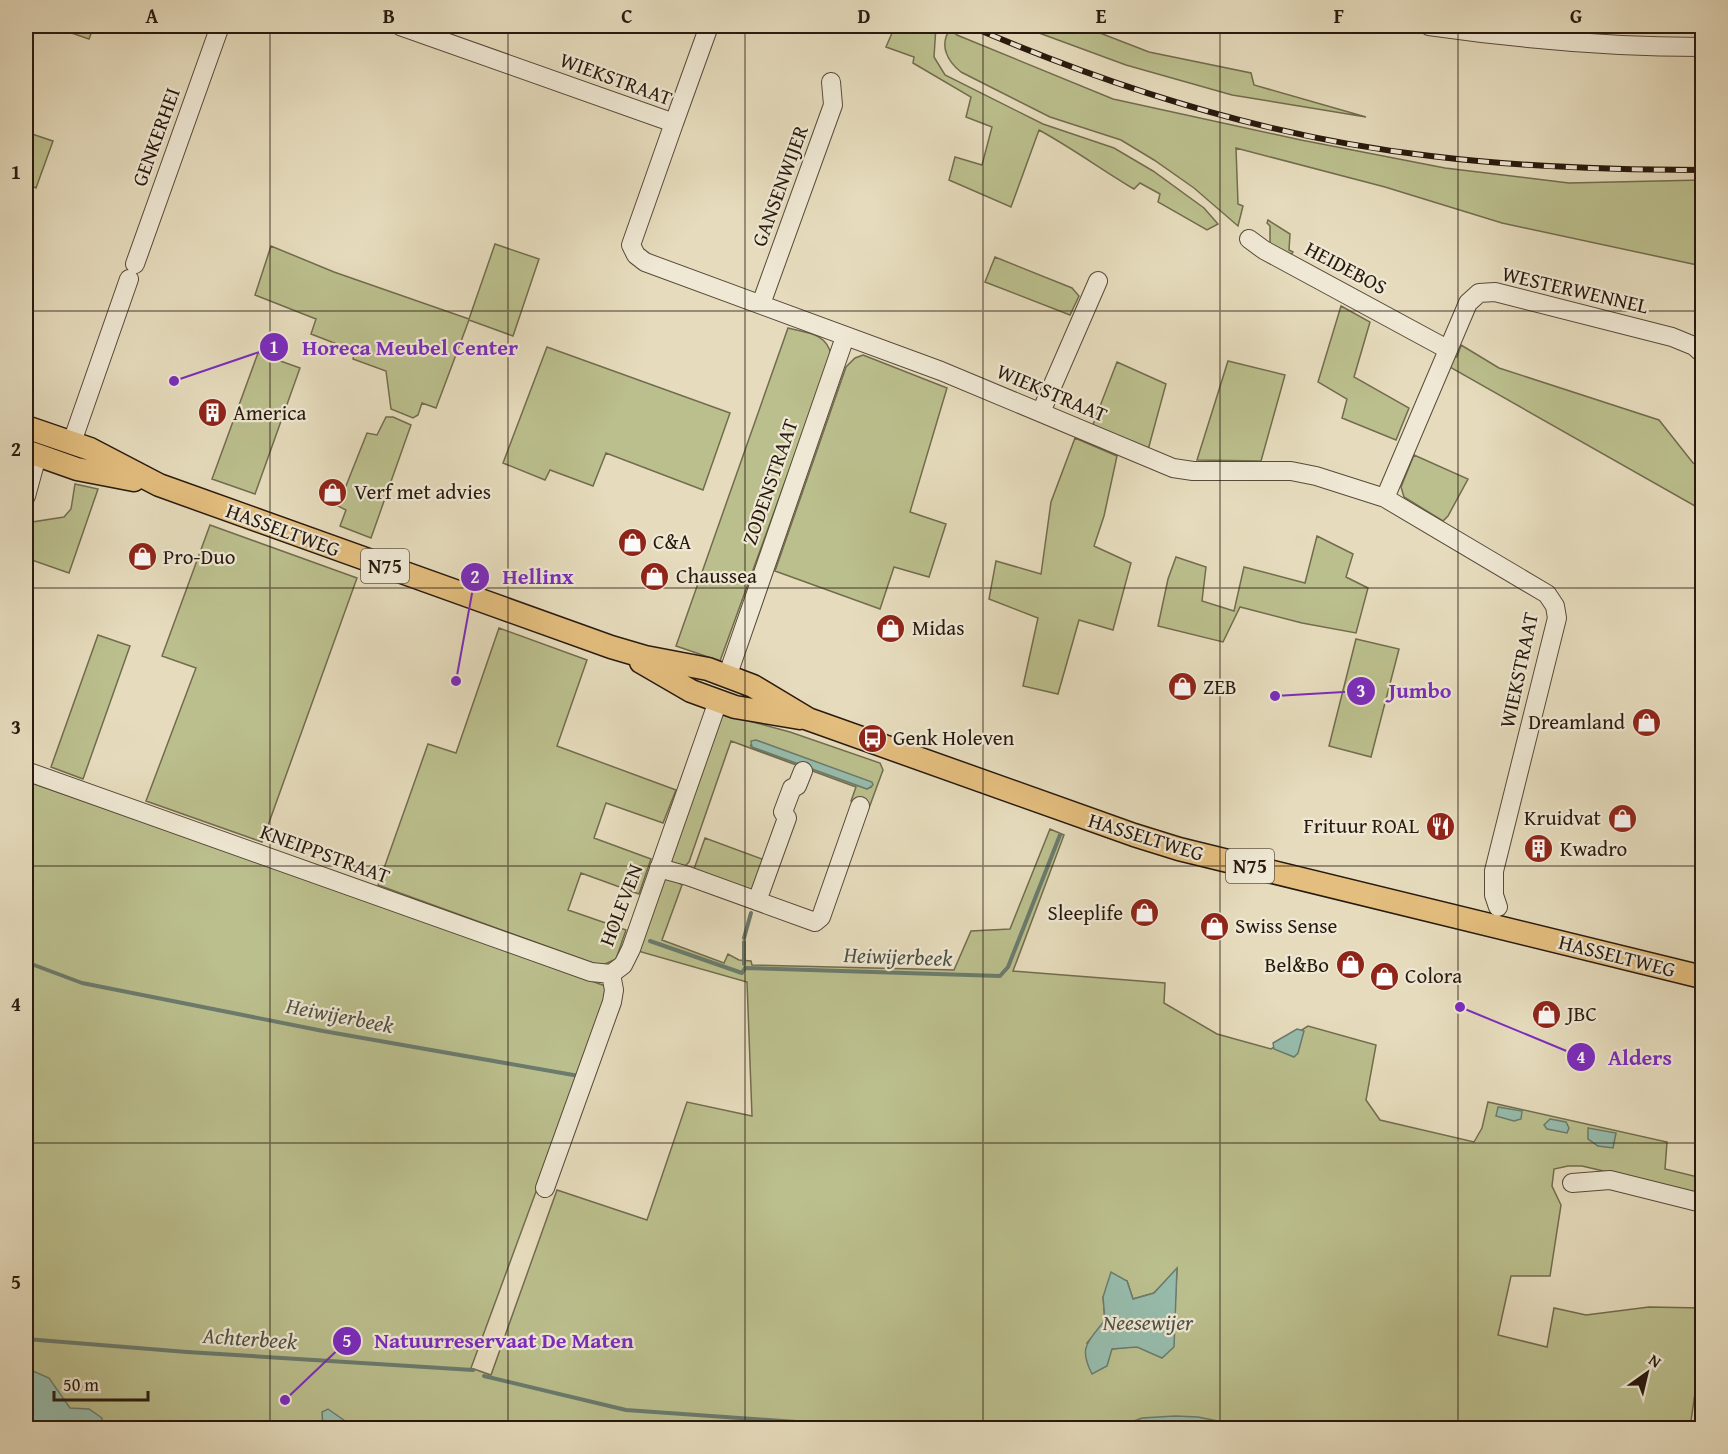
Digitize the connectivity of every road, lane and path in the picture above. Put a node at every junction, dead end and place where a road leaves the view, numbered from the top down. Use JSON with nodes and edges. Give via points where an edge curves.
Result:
{"nodes":[{"id":1,"x":220,"y":26,"type":"edge"},
{"id":2,"x":400,"y":26,"type":"edge"},
{"id":3,"x":709,"y":26,"type":"edge"},
{"id":4,"x":1429,"y":26,"type":"edge"},
{"id":5,"x":1702,"y":47,"type":"edge"},
{"id":6,"x":831,"y":82,"type":"dead end"},
{"id":7,"x":674,"y":123,"type":"junction"},
{"id":8,"x":1249,"y":239,"type":"dead end"},
{"id":9,"x":1098,"y":281,"type":"dead end"},
{"id":10,"x":761,"y":304,"type":"junction"},
{"id":11,"x":845,"y":337,"type":"junction"},
{"id":12,"x":1447,"y":349,"type":"junction"},
{"id":13,"x":1702,"y":353,"type":"edge"},
{"id":14,"x":1041,"y":412,"type":"junction"},
{"id":15,"x":34,"y":429,"type":"edge"},
{"id":16,"x":72,"y":442,"type":"junction"},
{"id":17,"x":31,"y":453,"type":"edge"},
{"id":18,"x":67,"y":466,"type":"junction"},
{"id":19,"x":159,"y":485,"type":"junction"},
{"id":20,"x":26,"y":496,"type":"edge"},
{"id":21,"x":1385,"y":498,"type":"junction"},
{"id":22,"x":611,"y":647,"type":"junction"},
{"id":23,"x":727,"y":677,"type":"junction"},
{"id":24,"x":718,"y":700,"type":"junction"},
{"id":25,"x":808,"y":719,"type":"junction"},
{"id":26,"x":26,"y":771,"type":"edge"},
{"id":27,"x":803,"y":771,"type":"dead end"},
{"id":28,"x":860,"y":806,"type":"dead end"},
{"id":29,"x":659,"y":868,"type":"junction"},
{"id":30,"x":757,"y":901,"type":"junction"},
{"id":31,"x":1498,"y":907,"type":"dead end"},
{"id":32,"x":611,"y":974,"type":"junction"},
{"id":33,"x":1702,"y":976,"type":"edge"},
{"id":34,"x":1572,"y":1183,"type":"dead end"},
{"id":35,"x":544,"y":1188,"type":"dead end"},
{"id":36,"x":1702,"y":1203,"type":"edge"}],
"edges":[{"from":1,"to":16,"type":"street","name":"GENKERHEI"},
{"from":2,"to":7,"type":"street","name":"WIEKSTRAAT"},
{"from":3,"to":7,"type":"street"},
{"from":4,"to":5,"type":"street","via":[[1595,44]]},
{"from":6,"to":10,"type":"street","name":"GANSENWIJER","via":[[833,105]]},
{"from":7,"to":10,"type":"street","name":"WIEKSTRAAT","via":[[631,246],[645,262]]},
{"from":8,"to":12,"type":"street","name":"HEIDEBOS"},
{"from":9,"to":14,"type":"street"},
{"from":10,"to":11,"type":"street","name":"WIEKSTRAAT"},
{"from":11,"to":14,"type":"street","name":"WIEKSTRAAT"},
{"from":11,"to":23,"type":"street","name":"ZODENSTRAAT"},
{"from":12,"to":13,"type":"street","name":"WESTERWENNEL","via":[[1468,303],[1479,293],[1495,292],[1672,337]]},
{"from":12,"to":21,"type":"street","name":"WESTERWENNEL"},
{"from":14,"to":21,"type":"street","name":"WIEKSTRAAT","via":[[1173,468],[1291,471]]},
{"from":15,"to":16,"type":"main road","name":"HASSELTWEG","number":"N75"},
{"from":15,"to":17,"type":"main road","name":"HASSELTWEG","number":"N75"},
{"from":16,"to":18,"type":"main road","via":[[76,456]]},
{"from":16,"to":19,"type":"main road","name":"HASSELTWEG","number":"N75"},
{"from":17,"to":18,"type":"main road","name":"HASSELTWEG","number":"N75"},
{"from":17,"to":20,"type":"street"},
{"from":18,"to":19,"type":"main road","name":"HASSELTWEG","number":"N75"},
{"from":19,"to":22,"type":"main road","name":"HASSELTWEG","number":"N75"},
{"from":21,"to":31,"type":"street","name":"WIEKSTRAAT","via":[[1547,594],[1555,606],[1557,618],[1494,871]]},
{"from":22,"to":23,"type":"main road","name":"HASSELTWEG","number":"N75"},
{"from":22,"to":24,"type":"main road","name":"HASSELTWEG","number":"N75","via":[[691,691]]},
{"from":23,"to":24,"type":"main road","via":[[734,683],[734,693],[728,700]]},
{"from":23,"to":25,"type":"main road","name":"HASSELTWEG","number":"N75","via":[[753,686]]},
{"from":24,"to":25,"type":"main road","name":"HASSELTWEG","number":"N75","via":[[745,710]]},
{"from":24,"to":29,"type":"street","name":"HOLEVEN"},
{"from":25,"to":33,"type":"main road","name":"HASSELTWEG","number":"N75","via":[[1179,849]]},
{"from":26,"to":32,"type":"street","name":"KNEIPPSTRAAT","via":[[591,972]]},
{"from":27,"to":30,"type":"street","via":[[783,812],[787,818]]},
{"from":28,"to":30,"type":"street","via":[[821,917],[815,922]]},
{"from":29,"to":30,"type":"street"},
{"from":29,"to":32,"type":"street","name":"HOLEVEN","via":[[631,949],[623,965]]},
{"from":32,"to":35,"type":"street","name":"HOLEVEN","via":[[612,1002]]},
{"from":34,"to":36,"type":"street","via":[[1610,1179]]}]}
